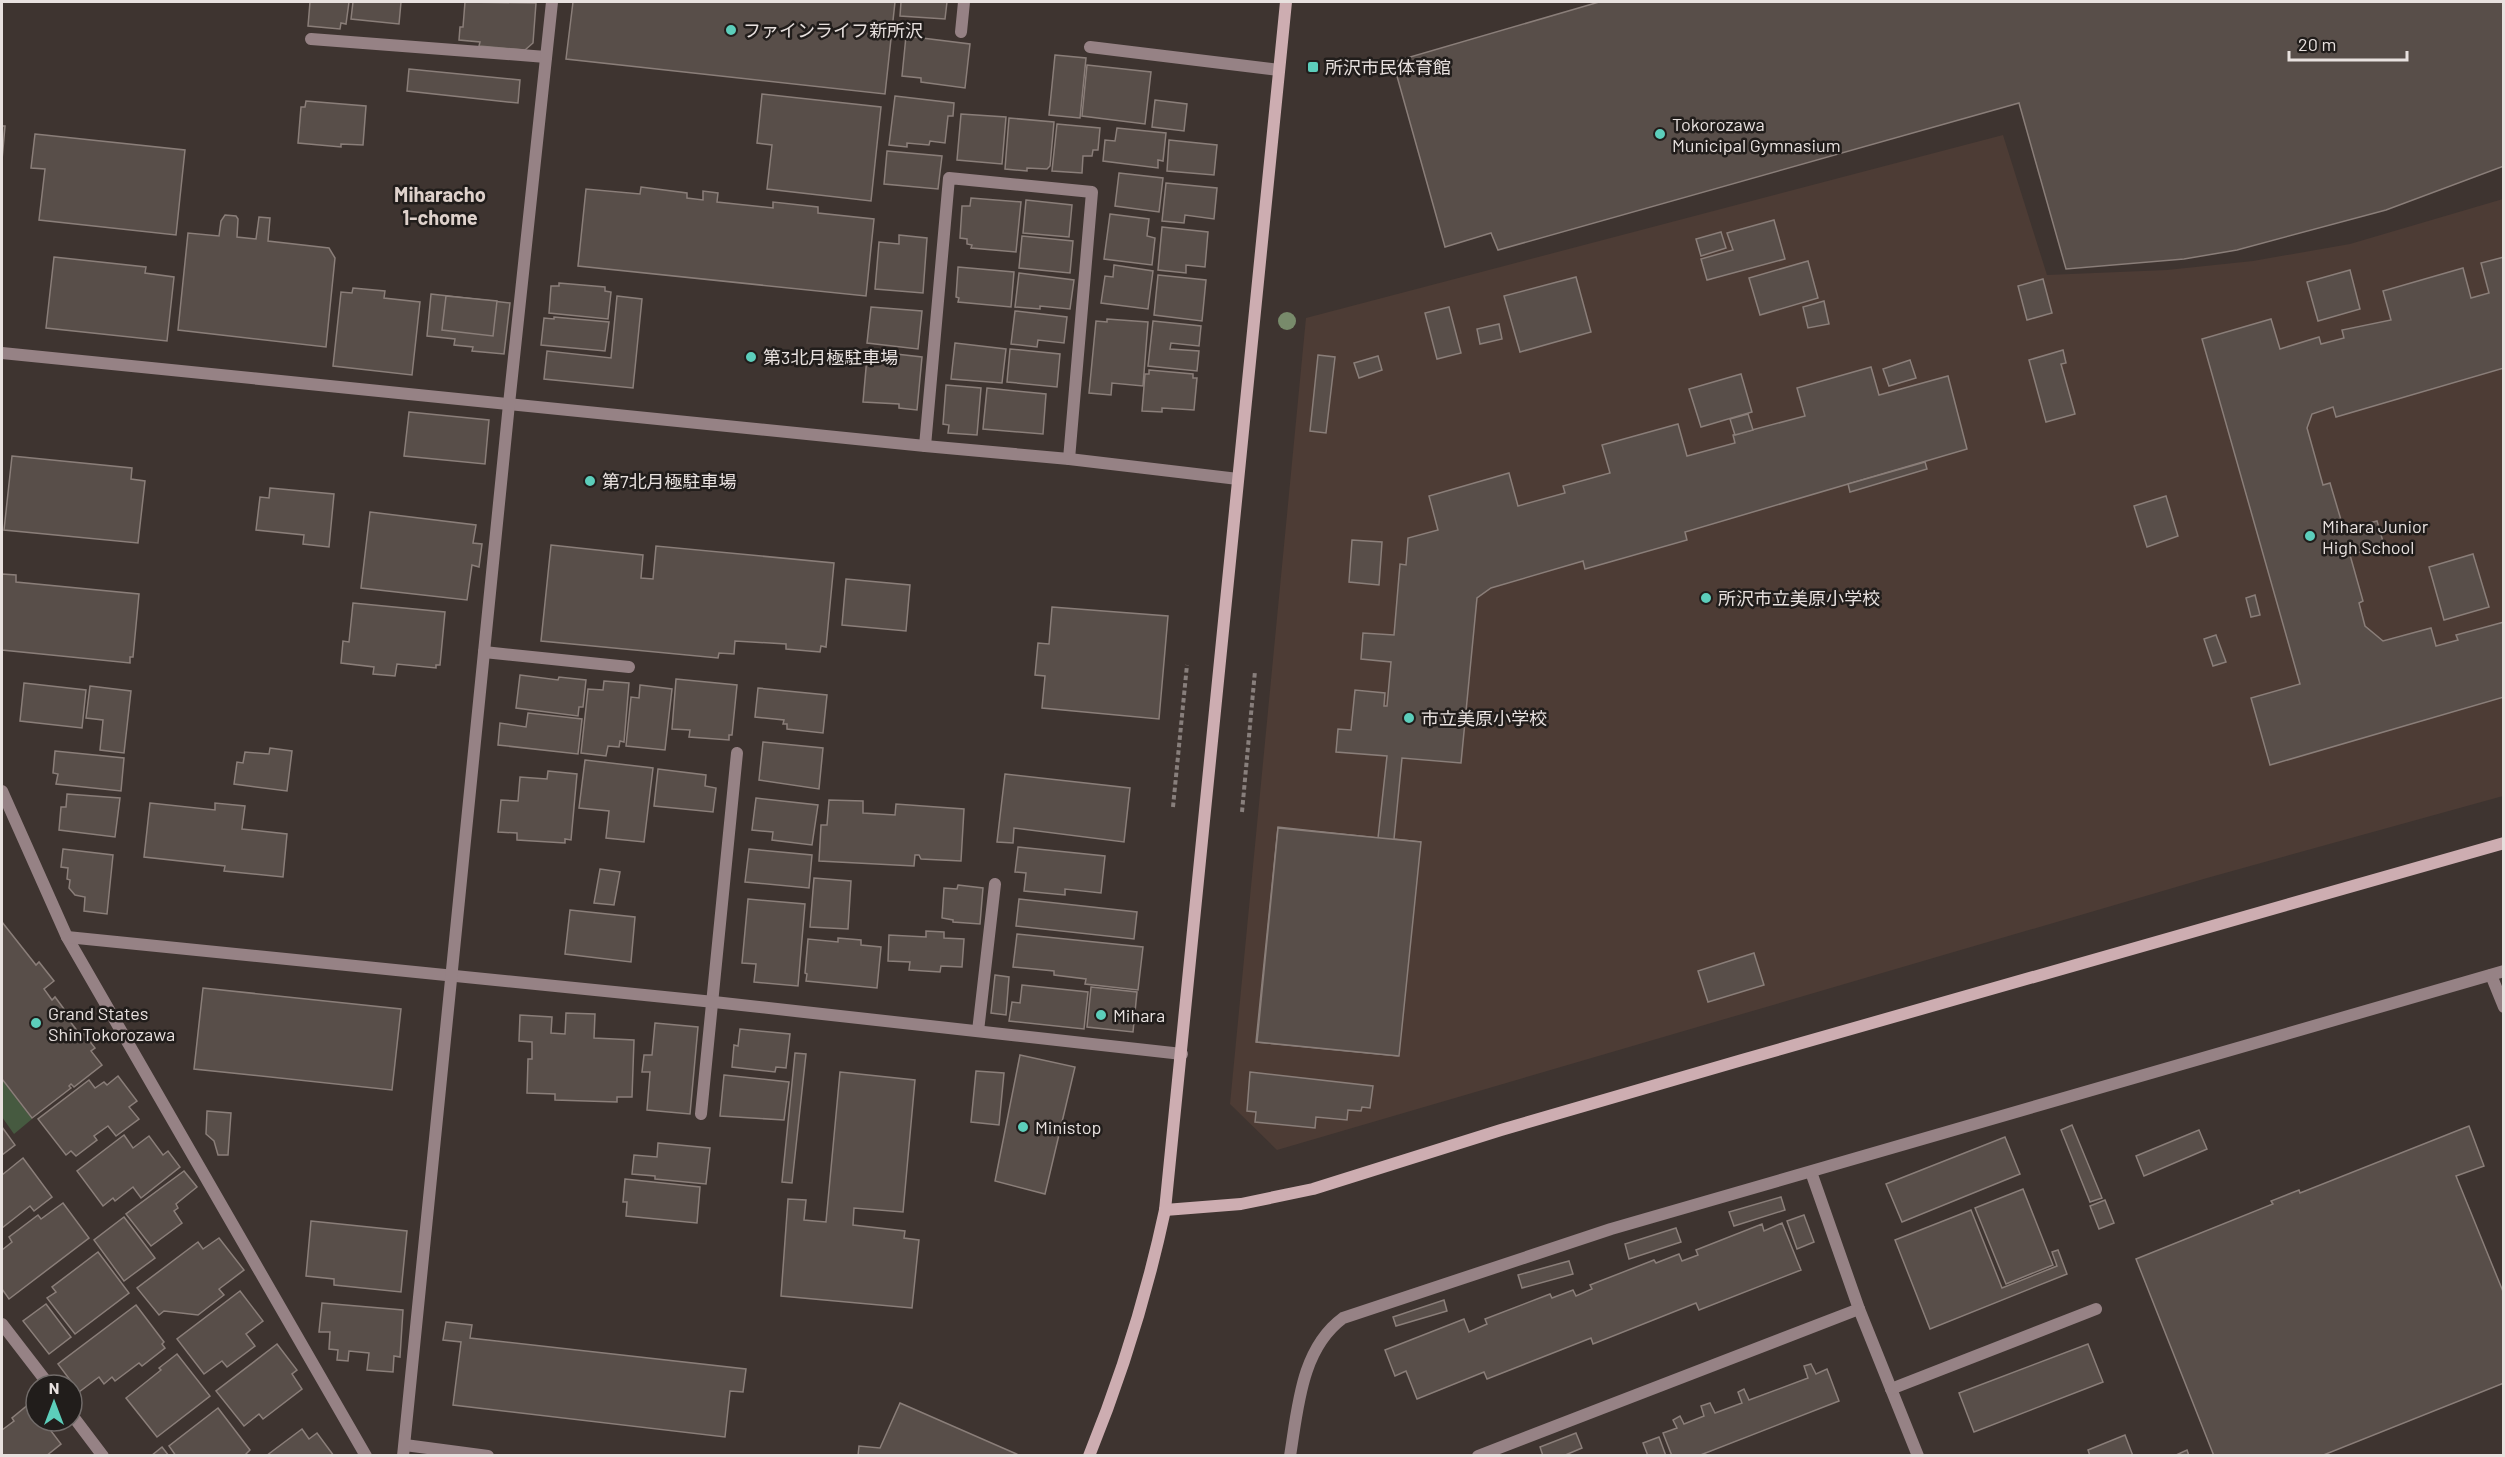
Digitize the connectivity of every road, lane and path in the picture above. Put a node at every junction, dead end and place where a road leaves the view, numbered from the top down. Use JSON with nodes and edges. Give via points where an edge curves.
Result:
{"nodes":[{"id":1,"x":552,"y":2,"type":"edge"},
{"id":2,"x":964,"y":2,"type":"edge"},
{"id":3,"x":1286,"y":2,"type":"edge"},
{"id":4,"x":961,"y":32,"type":"dead end"},
{"id":5,"x":311,"y":39,"type":"dead end"},
{"id":6,"x":1090,"y":47,"type":"dead end"},
{"id":7,"x":546,"y":57,"type":"junction"},
{"id":8,"x":1280,"y":70,"type":"junction"},
{"id":9,"x":2,"y":353,"type":"edge"},
{"id":10,"x":509,"y":405,"type":"junction"},
{"id":11,"x":924,"y":446,"type":"junction"},
{"id":12,"x":1069,"y":459,"type":"junction"},
{"id":13,"x":1238,"y":479,"type":"junction"},
{"id":14,"x":484,"y":652,"type":"junction"},
{"id":15,"x":1187,"y":665,"type":"dead end"},
{"id":16,"x":629,"y":667,"type":"dead end"},
{"id":17,"x":1255,"y":671,"type":"dead end"},
{"id":18,"x":737,"y":753,"type":"dead end"},
{"id":19,"x":2,"y":791,"type":"edge"},
{"id":20,"x":1173,"y":807,"type":"dead end"},
{"id":21,"x":1242,"y":812,"type":"dead end"},
{"id":22,"x":2504,"y":843,"type":"edge"},
{"id":23,"x":995,"y":884,"type":"dead end"},
{"id":24,"x":67,"y":937,"type":"junction"},
{"id":25,"x":2497,"y":973,"type":"edge"},
{"id":26,"x":452,"y":975,"type":"junction"},
{"id":27,"x":714,"y":1002,"type":"junction"},
{"id":28,"x":2504,"y":1007,"type":"edge"},
{"id":29,"x":978,"y":1031,"type":"junction"},
{"id":30,"x":1182,"y":1054,"type":"junction"},
{"id":31,"x":701,"y":1114,"type":"dead end"},
{"id":32,"x":1811,"y":1172,"type":"junction"},
{"id":33,"x":1165,"y":1210,"type":"junction"},
{"id":34,"x":1859,"y":1309,"type":"junction"},
{"id":35,"x":2096,"y":1309,"type":"dead end"},
{"id":36,"x":2,"y":1324,"type":"edge"},
{"id":37,"x":39,"y":1373,"type":"edge"},
{"id":38,"x":1892,"y":1389,"type":"junction"},
{"id":39,"x":84,"y":1430,"type":"edge"},
{"id":40,"x":404,"y":1450,"type":"edge"},
{"id":41,"x":103,"y":1455,"type":"edge"},
{"id":42,"x":366,"y":1455,"type":"edge"},
{"id":43,"x":488,"y":1455,"type":"edge"},
{"id":44,"x":1089,"y":1455,"type":"edge"},
{"id":45,"x":1290,"y":1455,"type":"edge"},
{"id":46,"x":1478,"y":1455,"type":"edge"},
{"id":47,"x":1918,"y":1455,"type":"edge"}],
"edges":[{"from":1,"to":7,"type":"street"},
{"from":2,"to":4,"type":"street"},
{"from":3,"to":8,"type":"street"},
{"from":5,"to":7,"type":"street"},
{"from":6,"to":8,"type":"street"},
{"from":7,"to":10,"type":"street"},
{"from":8,"to":13,"type":"street"},
{"from":9,"to":10,"type":"street"},
{"from":10,"to":11,"type":"street"},
{"from":10,"to":14,"type":"street"},
{"from":11,"to":12,"type":"street"},
{"from":11,"to":12,"type":"street","via":[[949,178],[1092,192]]},
{"from":12,"to":13,"type":"street"},
{"from":13,"to":30,"type":"street"},
{"from":14,"to":16,"type":"street"},
{"from":14,"to":26,"type":"street"},
{"from":15,"to":20,"type":"path"},
{"from":17,"to":21,"type":"path"},
{"from":18,"to":27,"type":"street"},
{"from":19,"to":24,"type":"street"},
{"from":22,"to":33,"type":"street","via":[[1501,1130],[1313,1189],[1241,1204]]},
{"from":23,"to":29,"type":"street"},
{"from":24,"to":26,"type":"street"},
{"from":24,"to":42,"type":"street"},
{"from":25,"to":28,"type":"street"},
{"from":25,"to":32,"type":"street"},
{"from":26,"to":27,"type":"street"},
{"from":26,"to":40,"type":"street"},
{"from":27,"to":29,"type":"street"},
{"from":27,"to":31,"type":"street"},
{"from":29,"to":30,"type":"street"},
{"from":30,"to":33,"type":"street"},
{"from":32,"to":34,"type":"street"},
{"from":32,"to":45,"type":"street","via":[[1611,1229],[1343,1318],[1331,1327],[1310,1362]]},
{"from":33,"to":44,"type":"street","via":[[1134,1334]]},
{"from":34,"to":38,"type":"street"},
{"from":34,"to":46,"type":"street"},
{"from":35,"to":38,"type":"street"},
{"from":36,"to":37,"type":"street"},
{"from":38,"to":47,"type":"street"},
{"from":39,"to":41,"type":"street"},
{"from":40,"to":43,"type":"street"}]}
